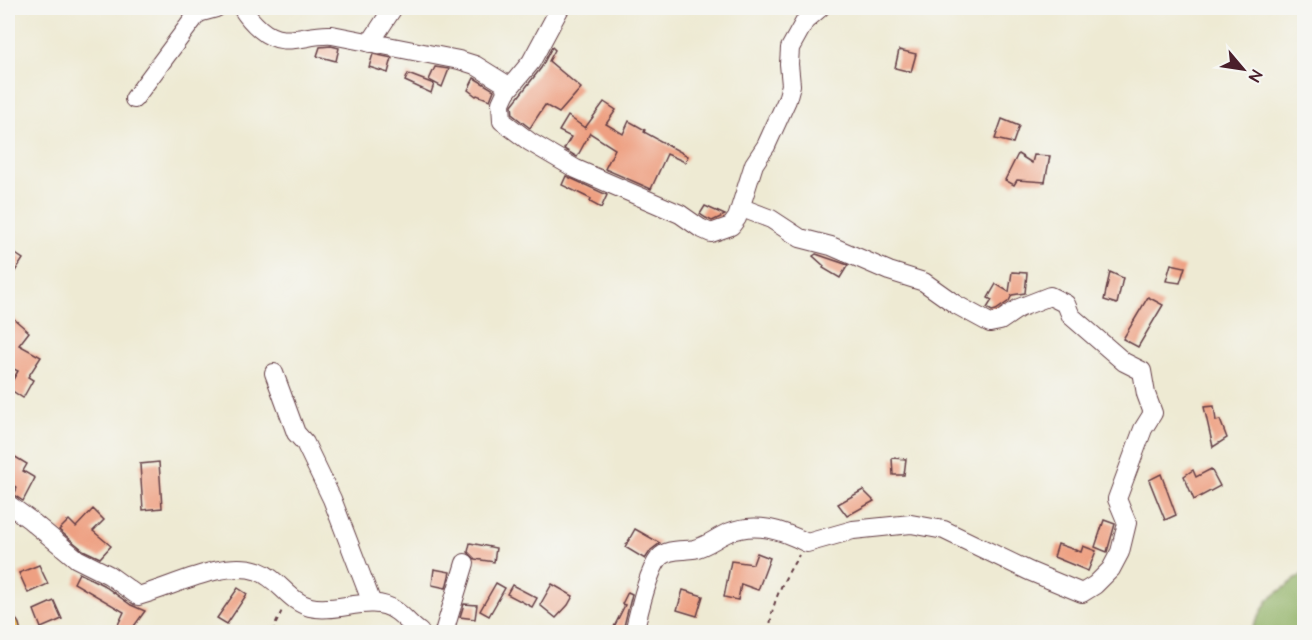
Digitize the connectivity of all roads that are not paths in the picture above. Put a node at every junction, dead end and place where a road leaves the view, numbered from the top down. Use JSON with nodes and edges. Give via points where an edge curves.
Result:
{"nodes":[{"id":1,"x":216,"y":8,"type":"edge"},
{"id":2,"x":242,"y":8,"type":"edge"},
{"id":3,"x":393,"y":8,"type":"edge"},
{"id":4,"x":560,"y":8,"type":"edge"},
{"id":5,"x":820,"y":8,"type":"edge"},
{"id":6,"x":370,"y":43,"type":"junction"},
{"id":7,"x":506,"y":92,"type":"junction"},
{"id":8,"x":134,"y":99,"type":"dead end"},
{"id":9,"x":742,"y":208,"type":"junction"},
{"id":10,"x":274,"y":373,"type":"dead end"},
{"id":11,"x":8,"y":504,"type":"edge"},
{"id":12,"x":465,"y":562,"type":"dead end"},
{"id":13,"x":372,"y":603,"type":"junction"},
{"id":14,"x":8,"y":628,"type":"edge"},
{"id":15,"x":9,"y":633,"type":"edge"},
{"id":16,"x":420,"y":633,"type":"edge"},
{"id":17,"x":444,"y":633,"type":"edge"},
{"id":18,"x":634,"y":633,"type":"edge"}],
"edges":[{"from":1,"to":8,"type":"street","via":[[198,13]]},
{"from":2,"to":6,"type":"street","via":[[272,38],[321,34]]},
{"from":3,"to":6,"type":"street"},
{"from":4,"to":7,"type":"street","via":[[531,62]]},
{"from":5,"to":9,"type":"street","via":[[805,21],[790,48],[791,85],[787,100],[754,164]]},
{"from":6,"to":7,"type":"street","via":[[475,65],[504,83]]},
{"from":7,"to":9,"type":"street","via":[[501,103],[502,121],[576,169],[680,214],[711,233],[731,226]]},
{"from":9,"to":18,"type":"street","via":[[771,219],[800,238],[924,282],[990,323],[1050,296],[1066,304],[1071,316],[1124,362],[1142,371],[1153,413],[1143,429],[1117,499],[1128,523],[1111,569],[1082,593],[944,530],[911,524],[853,530],[807,543],[784,532],[742,528],[708,544],[660,556],[651,570]]},
{"from":10,"to":13,"type":"street","via":[[296,433],[305,443],[332,499]]},
{"from":11,"to":13,"type":"street","via":[[77,559],[138,596],[203,574],[238,567],[258,571],[277,582],[288,595],[313,608]]},
{"from":12,"to":17,"type":"street"},
{"from":13,"to":16,"type":"street","via":[[395,610]]},
{"from":14,"to":15,"type":"main road"}]}
